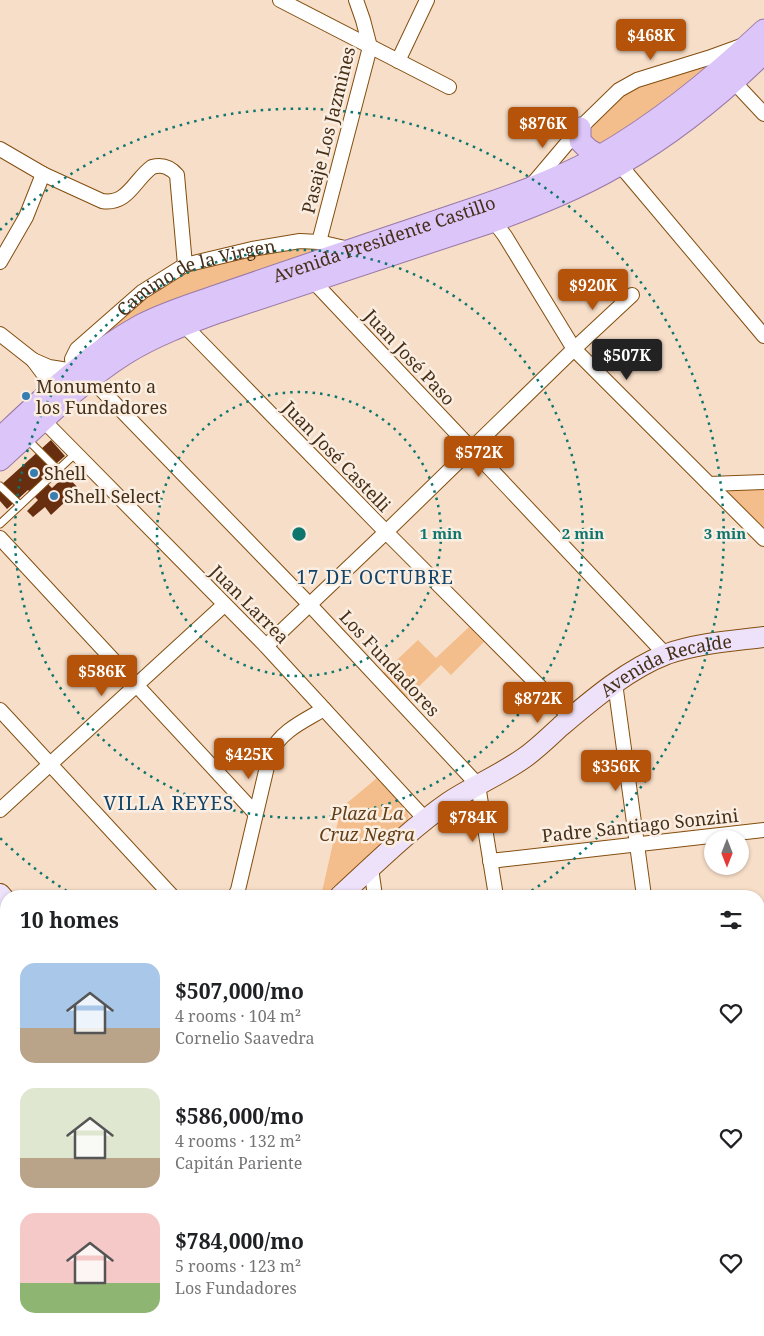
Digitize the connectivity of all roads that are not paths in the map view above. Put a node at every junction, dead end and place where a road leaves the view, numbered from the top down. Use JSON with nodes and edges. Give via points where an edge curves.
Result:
{"nodes":[{"id":1,"x":280,"y":0,"type":"edge"},
{"id":2,"x":356,"y":0,"type":"edge"},
{"id":3,"x":427,"y":0,"type":"edge"},
{"id":4,"x":760,"y":42,"type":"edge"},
{"id":5,"x":370,"y":47,"type":"junction"},
{"id":6,"x":398,"y":61,"type":"junction"},
{"id":7,"x":734,"y":82,"type":"junction"},
{"id":8,"x":449,"y":87,"type":"dead end"},
{"id":9,"x":764,"y":114,"type":"edge"},
{"id":10,"x":580,"y":128,"type":"junction"},
{"id":11,"x":0,"y":149,"type":"edge"},
{"id":12,"x":600,"y":156,"type":"junction"},
{"id":13,"x":620,"y":165,"type":"junction"},
{"id":14,"x":44,"y":174,"type":"junction"},
{"id":15,"x":528,"y":190,"type":"junction"},
{"id":16,"x":488,"y":214,"type":"junction"},
{"id":17,"x":319,"y":242,"type":"junction"},
{"id":18,"x":352,"y":250,"type":"junction"},
{"id":19,"x":0,"y":262,"type":"edge"},
{"id":20,"x":185,"y":264,"type":"junction"},
{"id":21,"x":313,"y":282,"type":"junction"},
{"id":22,"x":632,"y":295,"type":"dead end"},
{"id":23,"x":184,"y":325,"type":"junction"},
{"id":24,"x":0,"y":334,"type":"edge"},
{"id":25,"x":764,"y":336,"type":"edge"},
{"id":26,"x":574,"y":349,"type":"junction"},
{"id":27,"x":33,"y":360,"type":"junction"},
{"id":28,"x":82,"y":375,"type":"junction"},
{"id":29,"x":54,"y":388,"type":"junction"},
{"id":30,"x":0,"y":422,"type":"edge"},
{"id":31,"x":30,"y":425,"type":"junction"},
{"id":32,"x":0,"y":438,"type":"edge"},
{"id":33,"x":472,"y":449,"type":"junction"},
{"id":34,"x":76,"y":453,"type":"junction"},
{"id":35,"x":0,"y":460,"type":"edge"},
{"id":36,"x":58,"y":470,"type":"junction"},
{"id":37,"x":764,"y":482,"type":"edge"},
{"id":38,"x":709,"y":484,"type":"junction"},
{"id":39,"x":0,"y":486,"type":"edge"},
{"id":40,"x":20,"y":505,"type":"junction"},
{"id":41,"x":0,"y":524,"type":"edge"},
{"id":42,"x":386,"y":532,"type":"junction"},
{"id":43,"x":0,"y":538,"type":"edge"},
{"id":44,"x":764,"y":539,"type":"edge"},
{"id":45,"x":224,"y":605,"type":"junction"},
{"id":46,"x":310,"y":605,"type":"junction"},
{"id":47,"x":764,"y":637,"type":"edge"},
{"id":48,"x":266,"y":646,"type":"junction"},
{"id":49,"x":666,"y":654,"type":"junction"},
{"id":50,"x":615,"y":683,"type":"junction"},
{"id":51,"x":136,"y":684,"type":"junction"},
{"id":52,"x":324,"y":709,"type":"junction"},
{"id":53,"x":0,"y":710,"type":"edge"},
{"id":54,"x":571,"y":718,"type":"junction"},
{"id":55,"x":51,"y":764,"type":"junction"},
{"id":56,"x":478,"y":785,"type":"junction"},
{"id":57,"x":0,"y":810,"type":"edge"},
{"id":58,"x":256,"y":814,"type":"junction"},
{"id":59,"x":425,"y":819,"type":"junction"},
{"id":60,"x":764,"y":830,"type":"edge"},
{"id":61,"x":638,"y":845,"type":"junction"},
{"id":62,"x":490,"y":861,"type":"junction"},
{"id":63,"x":371,"y":868,"type":"junction"},
{"id":64,"x":166,"y":890,"type":"edge"},
{"id":65,"x":238,"y":890,"type":"edge"},
{"id":66,"x":347,"y":890,"type":"edge"},
{"id":67,"x":374,"y":890,"type":"edge"},
{"id":68,"x":495,"y":890,"type":"edge"},
{"id":69,"x":643,"y":890,"type":"edge"}],
"edges":[{"from":1,"to":5,"type":"street"},
{"from":2,"to":5,"type":"street","name":"Pasaje Los Jazmines"},
{"from":3,"to":6,"type":"street"},
{"from":4,"to":7,"type":"main road","name":"Avenida Presidente Castillo"},
{"from":4,"to":10,"type":"street","via":[[637,80],[619,90]]},
{"from":4,"to":12,"type":"main road","name":"Avenida Presidente Castillo","via":[[651,124]]},
{"from":5,"to":6,"type":"street"},
{"from":5,"to":17,"type":"street","name":"Pasaje Los Jazmines"},
{"from":6,"to":8,"type":"street"},
{"from":7,"to":9,"type":"street"},
{"from":7,"to":13,"type":"main road","name":"Avenida Presidente Castillo","via":[[660,140]]},
{"from":10,"to":12,"type":"main road","via":[[580,141]]},
{"from":10,"to":15,"type":"street"},
{"from":11,"to":14,"type":"street"},
{"from":12,"to":13,"type":"street"},
{"from":12,"to":15,"type":"main road","name":"Avenida Presidente Castillo"},
{"from":13,"to":16,"type":"main road","name":"Avenida Presidente Castillo","via":[[554,197]]},
{"from":13,"to":25,"type":"street"},
{"from":14,"to":19,"type":"street","via":[[26,217]]},
{"from":14,"to":20,"type":"street","via":[[102,202],[112,203],[120,200],[152,167],[163,166],[173,171],[177,175]]},
{"from":15,"to":16,"type":"main road","name":"Avenida Presidente Castillo"},
{"from":16,"to":18,"type":"main road","name":"Avenida Presidente Castillo"},
{"from":16,"to":21,"type":"main road","name":"Avenida Presidente Castillo"},
{"from":16,"to":26,"type":"street","via":[[505,236]]},
{"from":17,"to":18,"type":"street","name":"Camino de la Virgen"},
{"from":17,"to":20,"type":"street","name":"Camino de la Virgen","via":[[300,241]]},
{"from":18,"to":28,"type":"main road","name":"Avenida Presidente Castillo","via":[[175,310],[142,325],[117,340]]},
{"from":20,"to":28,"type":"street","name":"Camino de la Virgen","via":[[142,292],[77,349],[72,359]]},
{"from":21,"to":23,"type":"main road","name":"Avenida Presidente Castillo"},
{"from":21,"to":33,"type":"street","name":"Juan José Paso"},
{"from":22,"to":26,"type":"street"},
{"from":23,"to":28,"type":"main road","name":"Avenida Presidente Castillo"},
{"from":23,"to":42,"type":"street","name":"Juan José Castelli"},
{"from":24,"to":27,"type":"street"},
{"from":26,"to":33,"type":"street"},
{"from":26,"to":38,"type":"street"},
{"from":27,"to":28,"type":"street"},
{"from":27,"to":29,"type":"street"},
{"from":28,"to":29,"type":"main road","name":"Avenida Presidente Castillo"},
{"from":28,"to":31,"type":"main road","name":"Avenida Presidente Castillo"},
{"from":28,"to":46,"type":"street","name":"Los Fundadores"},
{"from":29,"to":31,"type":"main road","name":"Avenida Presidente Castillo"},
{"from":30,"to":31,"type":"street"},
{"from":31,"to":32,"type":"main road","name":"Avenida Presidente Castillo"},
{"from":31,"to":34,"type":"street","name":"Juan Larrea"},
{"from":31,"to":35,"type":"main road","name":"Avenida Presidente Castillo"},
{"from":31,"to":36,"type":"lane"},
{"from":33,"to":42,"type":"street"},
{"from":33,"to":49,"type":"street","name":"Juan José Paso"},
{"from":34,"to":36,"type":"lane"},
{"from":34,"to":45,"type":"street","name":"Juan Larrea"},
{"from":36,"to":40,"type":"lane"},
{"from":37,"to":38,"type":"street"},
{"from":38,"to":44,"type":"street"},
{"from":39,"to":40,"type":"lane"},
{"from":40,"to":41,"type":"lane"},
{"from":42,"to":46,"type":"street"},
{"from":42,"to":54,"type":"street","name":"Juan José Castelli"},
{"from":43,"to":51,"type":"street"},
{"from":45,"to":48,"type":"street","name":"Juan Larrea"},
{"from":45,"to":51,"type":"street"},
{"from":46,"to":48,"type":"street"},
{"from":46,"to":56,"type":"street","name":"Los Fundadores"},
{"from":47,"to":49,"type":"street","name":"Avenida Recalde","via":[[720,642]]},
{"from":48,"to":52,"type":"street","name":"Juan Larrea"},
{"from":49,"to":50,"type":"street","name":"Avenida Recalde"},
{"from":50,"to":54,"type":"street","name":"Avenida Recalde"},
{"from":50,"to":61,"type":"street"},
{"from":51,"to":55,"type":"street"},
{"from":51,"to":58,"type":"street"},
{"from":52,"to":58,"type":"street","via":[[282,735],[274,744]]},
{"from":52,"to":59,"type":"street","name":"Juan Larrea"},
{"from":53,"to":55,"type":"street"},
{"from":54,"to":56,"type":"street","name":"Avenida Recalde","via":[[529,755]]},
{"from":55,"to":57,"type":"street"},
{"from":55,"to":64,"type":"street"},
{"from":56,"to":59,"type":"street","name":"Avenida Recalde"},
{"from":56,"to":62,"type":"street"},
{"from":58,"to":65,"type":"street"},
{"from":59,"to":63,"type":"street","name":"Avenida Recalde"},
{"from":60,"to":61,"type":"street","name":"Padre Santiago Sonzini"},
{"from":61,"to":62,"type":"street","name":"Padre Santiago Sonzini"},
{"from":61,"to":69,"type":"street"},
{"from":62,"to":68,"type":"street"},
{"from":63,"to":66,"type":"street","name":"Avenida Recalde"},
{"from":63,"to":67,"type":"street"}]}
